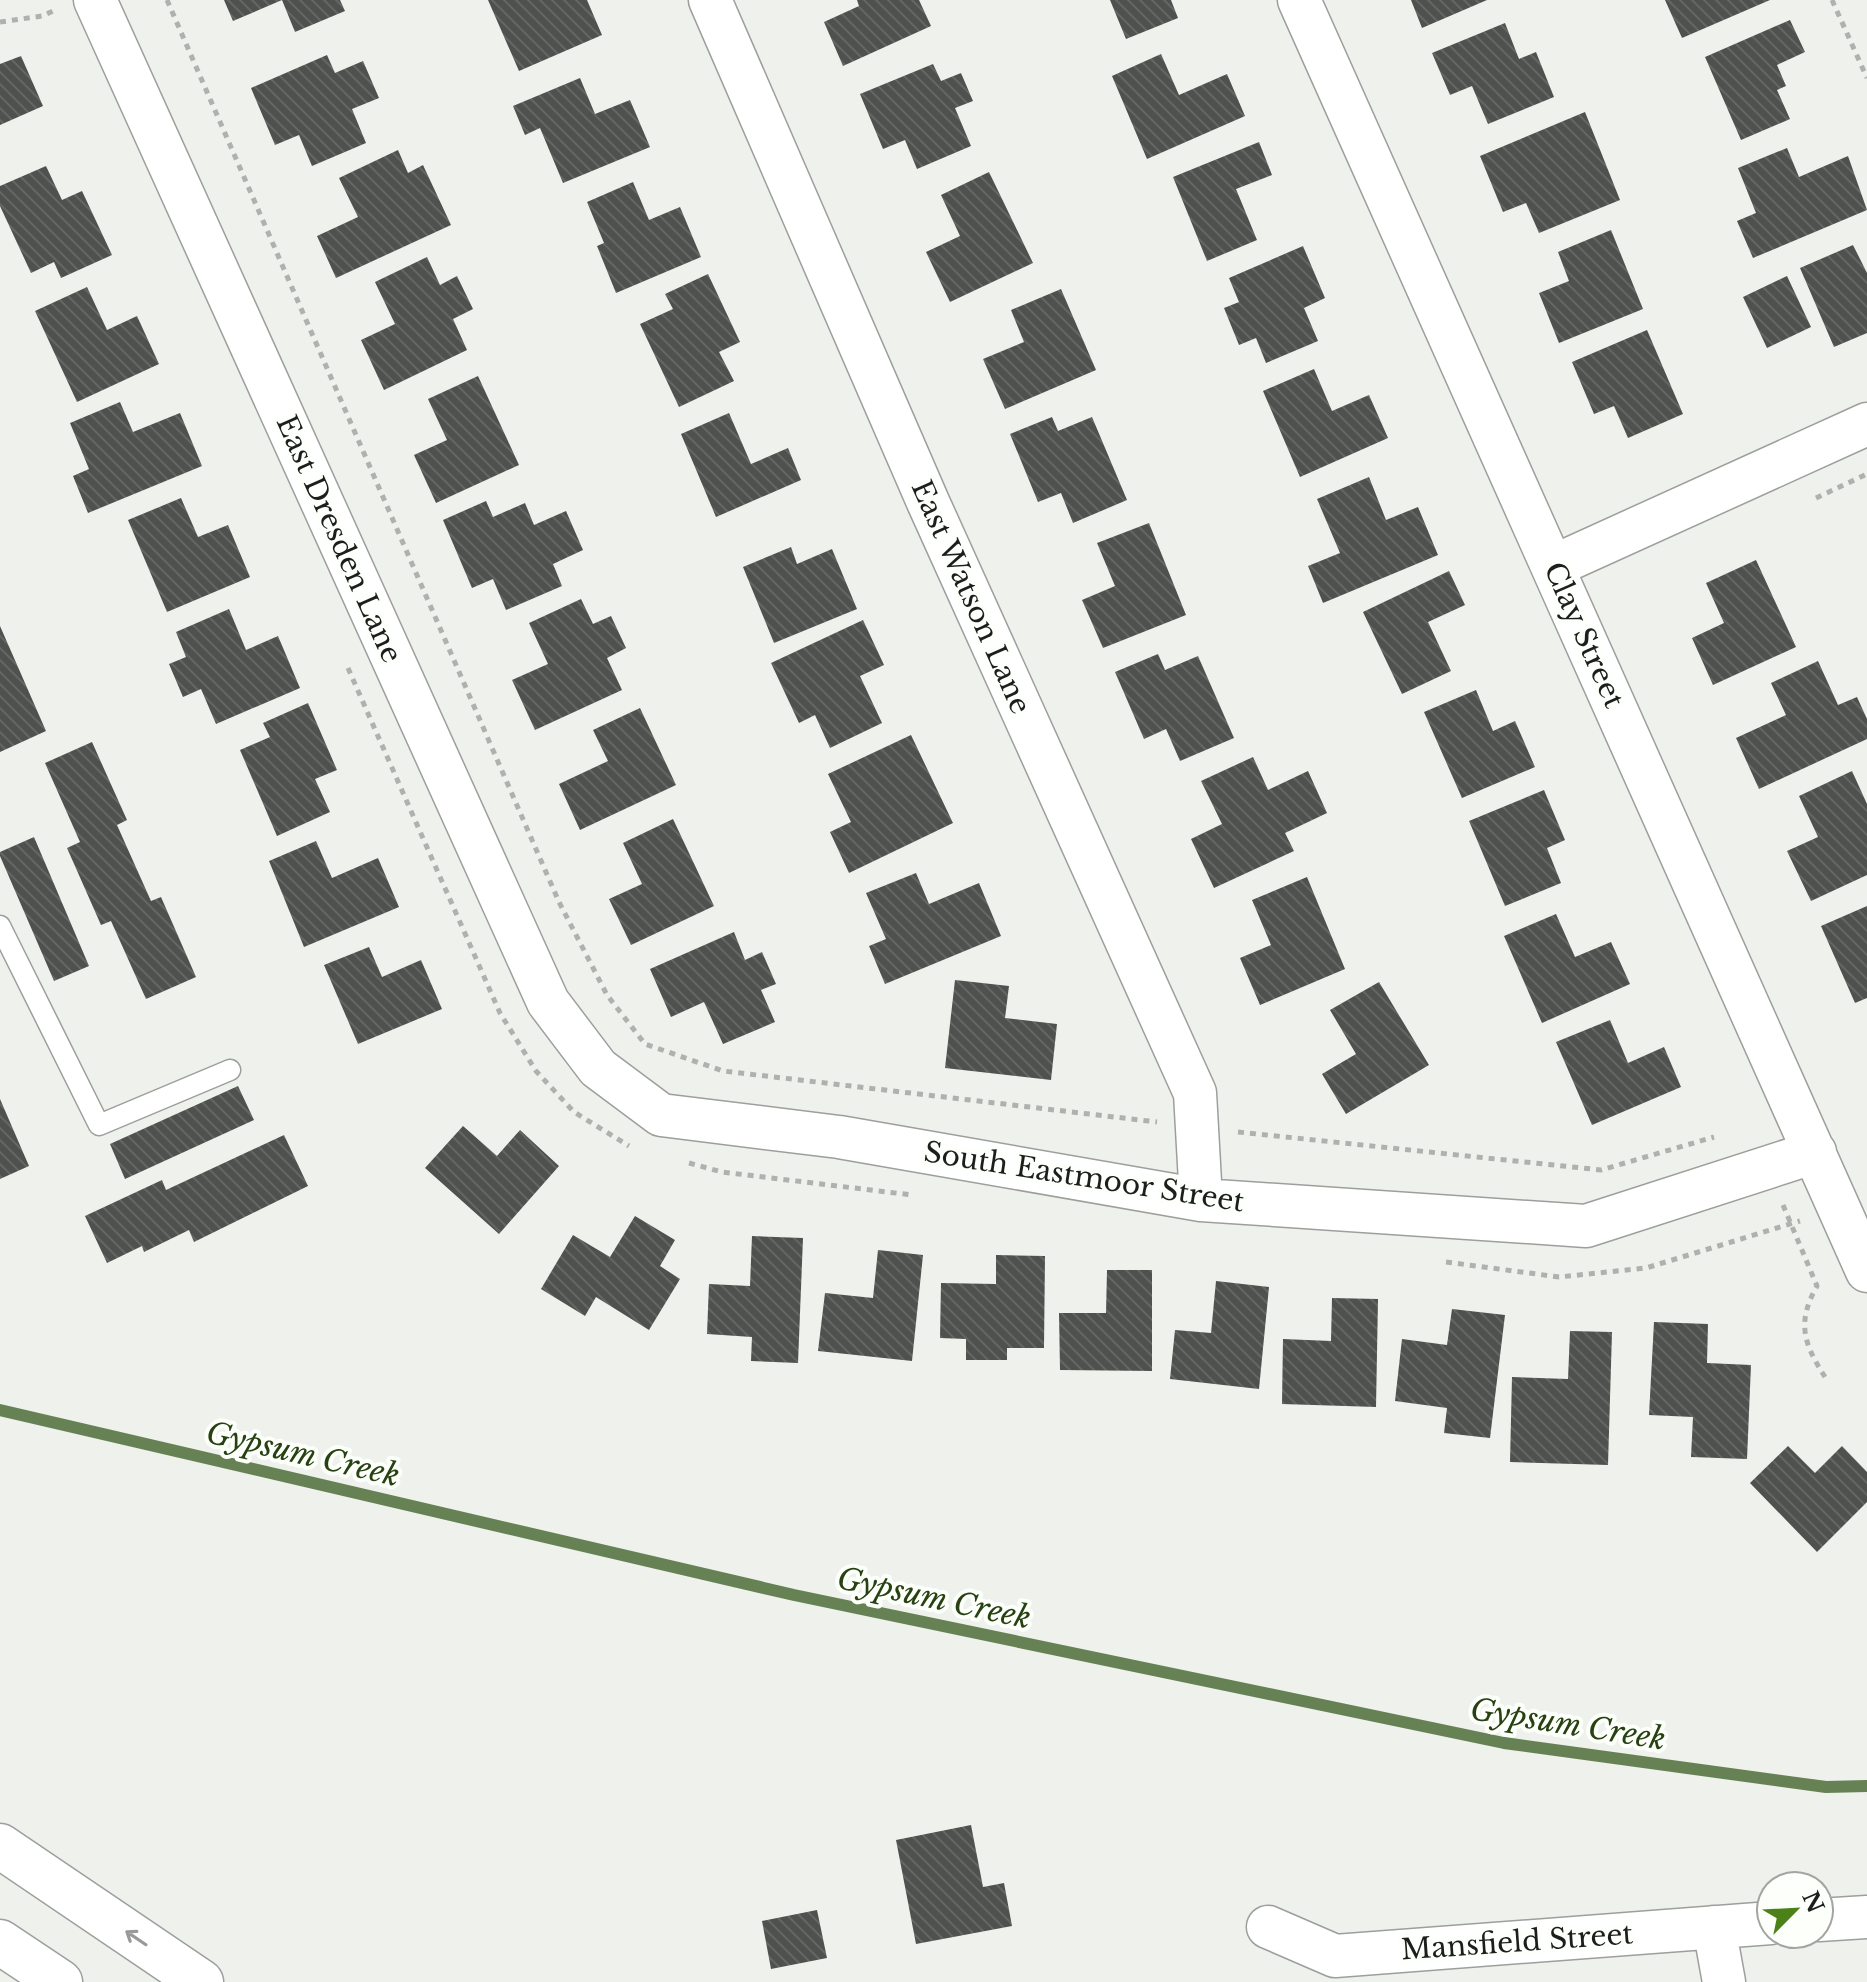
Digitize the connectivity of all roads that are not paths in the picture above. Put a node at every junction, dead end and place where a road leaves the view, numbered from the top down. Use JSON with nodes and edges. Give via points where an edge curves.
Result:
{"nodes":[{"id":1,"x":710,"y":0,"type":"edge"},
{"id":2,"x":1299,"y":0,"type":"edge"},
{"id":3,"x":69,"y":9,"type":"edge"},
{"id":4,"x":1867,"y":424,"type":"edge"},
{"id":5,"x":1554,"y":566,"type":"junction"},
{"id":6,"x":0,"y":926,"type":"edge"},
{"id":7,"x":598,"y":1068,"type":"joint"},
{"id":8,"x":230,"y":1070,"type":"dead end"},
{"id":9,"x":1815,"y":1152,"type":"junction"},
{"id":10,"x":1201,"y":1200,"type":"junction"},
{"id":11,"x":1867,"y":1271,"type":"edge"},
{"id":12,"x":0,"y":1846,"type":"edge"},
{"id":13,"x":1867,"y":1917,"type":"edge"},
{"id":14,"x":1835,"y":1919,"type":"edge"},
{"id":15,"x":1755,"y":1924,"type":"edge"},
{"id":16,"x":1268,"y":1927,"type":"dead end"},
{"id":17,"x":1714,"y":1927,"type":"junction"},
{"id":18,"x":0,"y":1942,"type":"edge"},
{"id":19,"x":60,"y":1982,"type":"edge"},
{"id":20,"x":201,"y":1982,"type":"edge"},
{"id":21,"x":1724,"y":1982,"type":"edge"}],
"edges":[{"from":1,"to":10,"type":"street","name":"East Watson Lane","via":[[928,502],[1195,1093]]},
{"from":2,"to":5,"type":"street","name":"Clay Street"},
{"from":3,"to":7,"type":"street","name":"East Dresden Lane","via":[[548,1002]]},
{"from":4,"to":5,"type":"street"},
{"from":5,"to":9,"type":"street","name":"Clay Street"},
{"from":6,"to":8,"type":"lane","via":[[99,1125]]},
{"from":7,"to":10,"type":"street","name":"South Eastmoor Street","via":[[661,1115],[839,1137]]},
{"from":9,"to":10,"type":"street","name":"South Eastmoor Street","via":[[1586,1226]]},
{"from":9,"to":11,"type":"street","name":"Clay Street"},
{"from":20,"to":12,"type":"highway","one_way":true},
{"from":13,"to":14,"type":"street"},
{"from":15,"to":17,"type":"street","name":"Mansfield Street"},
{"from":16,"to":17,"type":"street","name":"Mansfield Street","via":[[1335,1956]]},
{"from":17,"to":21,"type":"street"},
{"from":18,"to":19,"type":"highway"}]}
